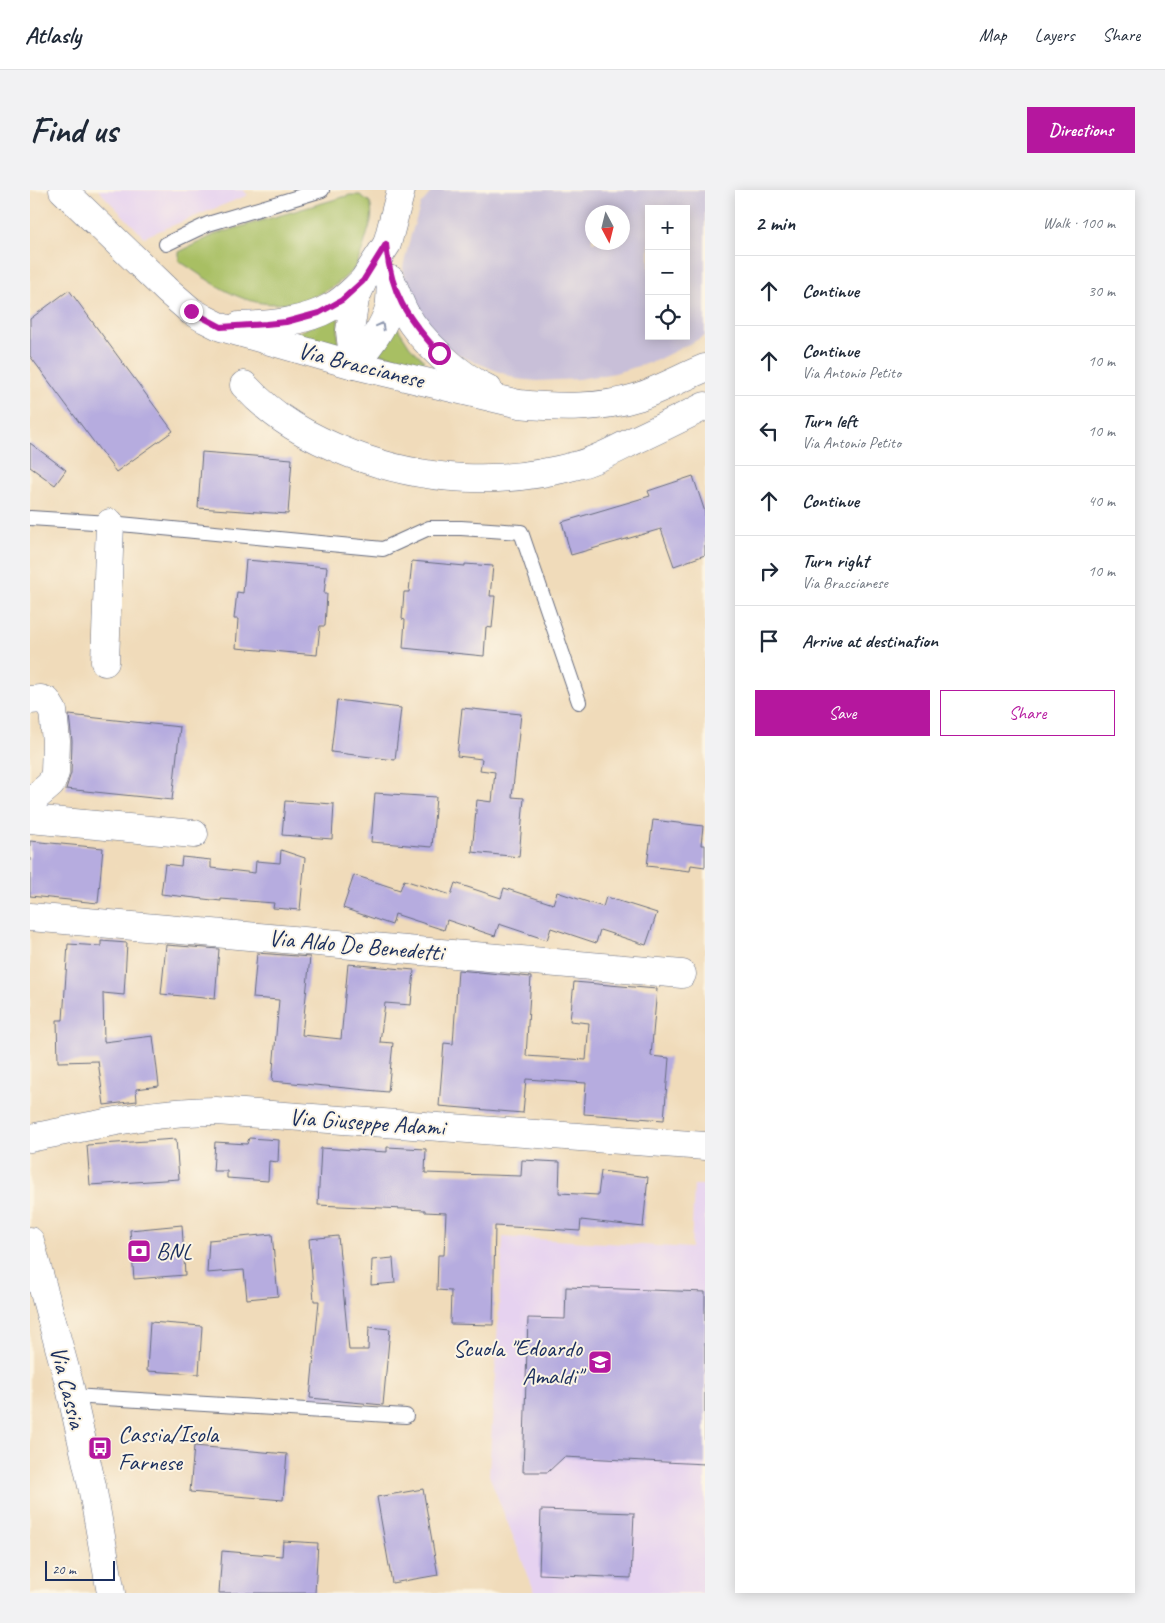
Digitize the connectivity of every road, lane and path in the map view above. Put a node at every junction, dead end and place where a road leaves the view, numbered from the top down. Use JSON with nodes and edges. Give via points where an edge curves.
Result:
{"nodes":[{"id":1,"x":63,"y":190,"type":"edge"},
{"id":2,"x":322,"y":190,"type":"edge"},
{"id":3,"x":401,"y":190,"type":"edge"},
{"id":4,"x":166,"y":244,"type":"dead end"},
{"id":5,"x":386,"y":244,"type":"junction"},
{"id":6,"x":391,"y":280,"type":"junction"},
{"id":7,"x":363,"y":281,"type":"junction"},
{"id":8,"x":221,"y":327,"type":"junction"},
{"id":9,"x":354,"y":365,"type":"junction"},
{"id":10,"x":705,"y":368,"type":"edge"},
{"id":11,"x":244,"y":385,"type":"dead end"},
{"id":12,"x":519,"y":404,"type":"junction"},
{"id":13,"x":705,"y":406,"type":"edge"},
{"id":14,"x":30,"y":518,"type":"edge"},
{"id":15,"x":110,"y":523,"type":"junction"},
{"id":16,"x":105,"y":662,"type":"dead end"},
{"id":17,"x":30,"y":700,"type":"edge"},
{"id":18,"x":579,"y":702,"type":"dead end"},
{"id":19,"x":30,"y":802,"type":"edge"},
{"id":20,"x":30,"y":819,"type":"edge"},
{"id":21,"x":194,"y":834,"type":"dead end"},
{"id":22,"x":30,"y":917,"type":"edge"},
{"id":23,"x":682,"y":974,"type":"dead end"},
{"id":24,"x":30,"y":1138,"type":"edge"},
{"id":25,"x":705,"y":1146,"type":"edge"},
{"id":26,"x":30,"y":1241,"type":"edge"},
{"id":27,"x":34,"y":1276,"type":"edge"},
{"id":28,"x":72,"y":1396,"type":"junction"},
{"id":29,"x":406,"y":1416,"type":"dead end"},
{"id":30,"x":111,"y":1593,"type":"edge"}],
"edges":[{"from":1,"to":8,"type":"street","name":"Via Braccianese","via":[[191,311]]},
{"from":2,"to":4,"type":"lane","via":[[208,224]]},
{"from":3,"to":5,"type":"street"},
{"from":5,"to":6,"type":"street"},
{"from":5,"to":7,"type":"street"},
{"from":9,"to":6,"type":"street","one_way":true,"via":[[386,317]]},
{"from":6,"to":12,"type":"street","via":[[406,314],[439,353],[482,386]]},
{"from":7,"to":8,"type":"street","via":[[331,308],[305,317]]},
{"from":7,"to":9,"type":"street","via":[[355,300],[350,331]]},
{"from":8,"to":9,"type":"street","name":"Via Braccianese"},
{"from":9,"to":12,"type":"street","name":"Via Braccianese"},
{"from":10,"to":12,"type":"street","name":"Via Braccianese","via":[[622,401],[568,407]]},
{"from":11,"to":13,"type":"street","via":[[288,424],[307,436],[404,471],[451,478],[516,477],[579,465]]},
{"from":14,"to":15,"type":"lane"},
{"from":15,"to":16,"type":"street"},
{"from":15,"to":18,"type":"lane","via":[[383,548],[429,528],[521,532]]},
{"from":17,"to":19,"type":"street","via":[[47,701],[53,710],[56,741],[55,774],[51,784]]},
{"from":20,"to":21,"type":"street"},
{"from":22,"to":23,"type":"street","name":"Via Aldo De Benedetti"},
{"from":24,"to":25,"type":"street","name":"Via Giuseppe Adami","via":[[154,1114],[216,1111]]},
{"from":26,"to":27,"type":"street","name":"Via Cassia"},
{"from":27,"to":28,"type":"street","name":"Via Cassia"},
{"from":28,"to":29,"type":"lane"},
{"from":28,"to":30,"type":"street","name":"Via Cassia"}]}
